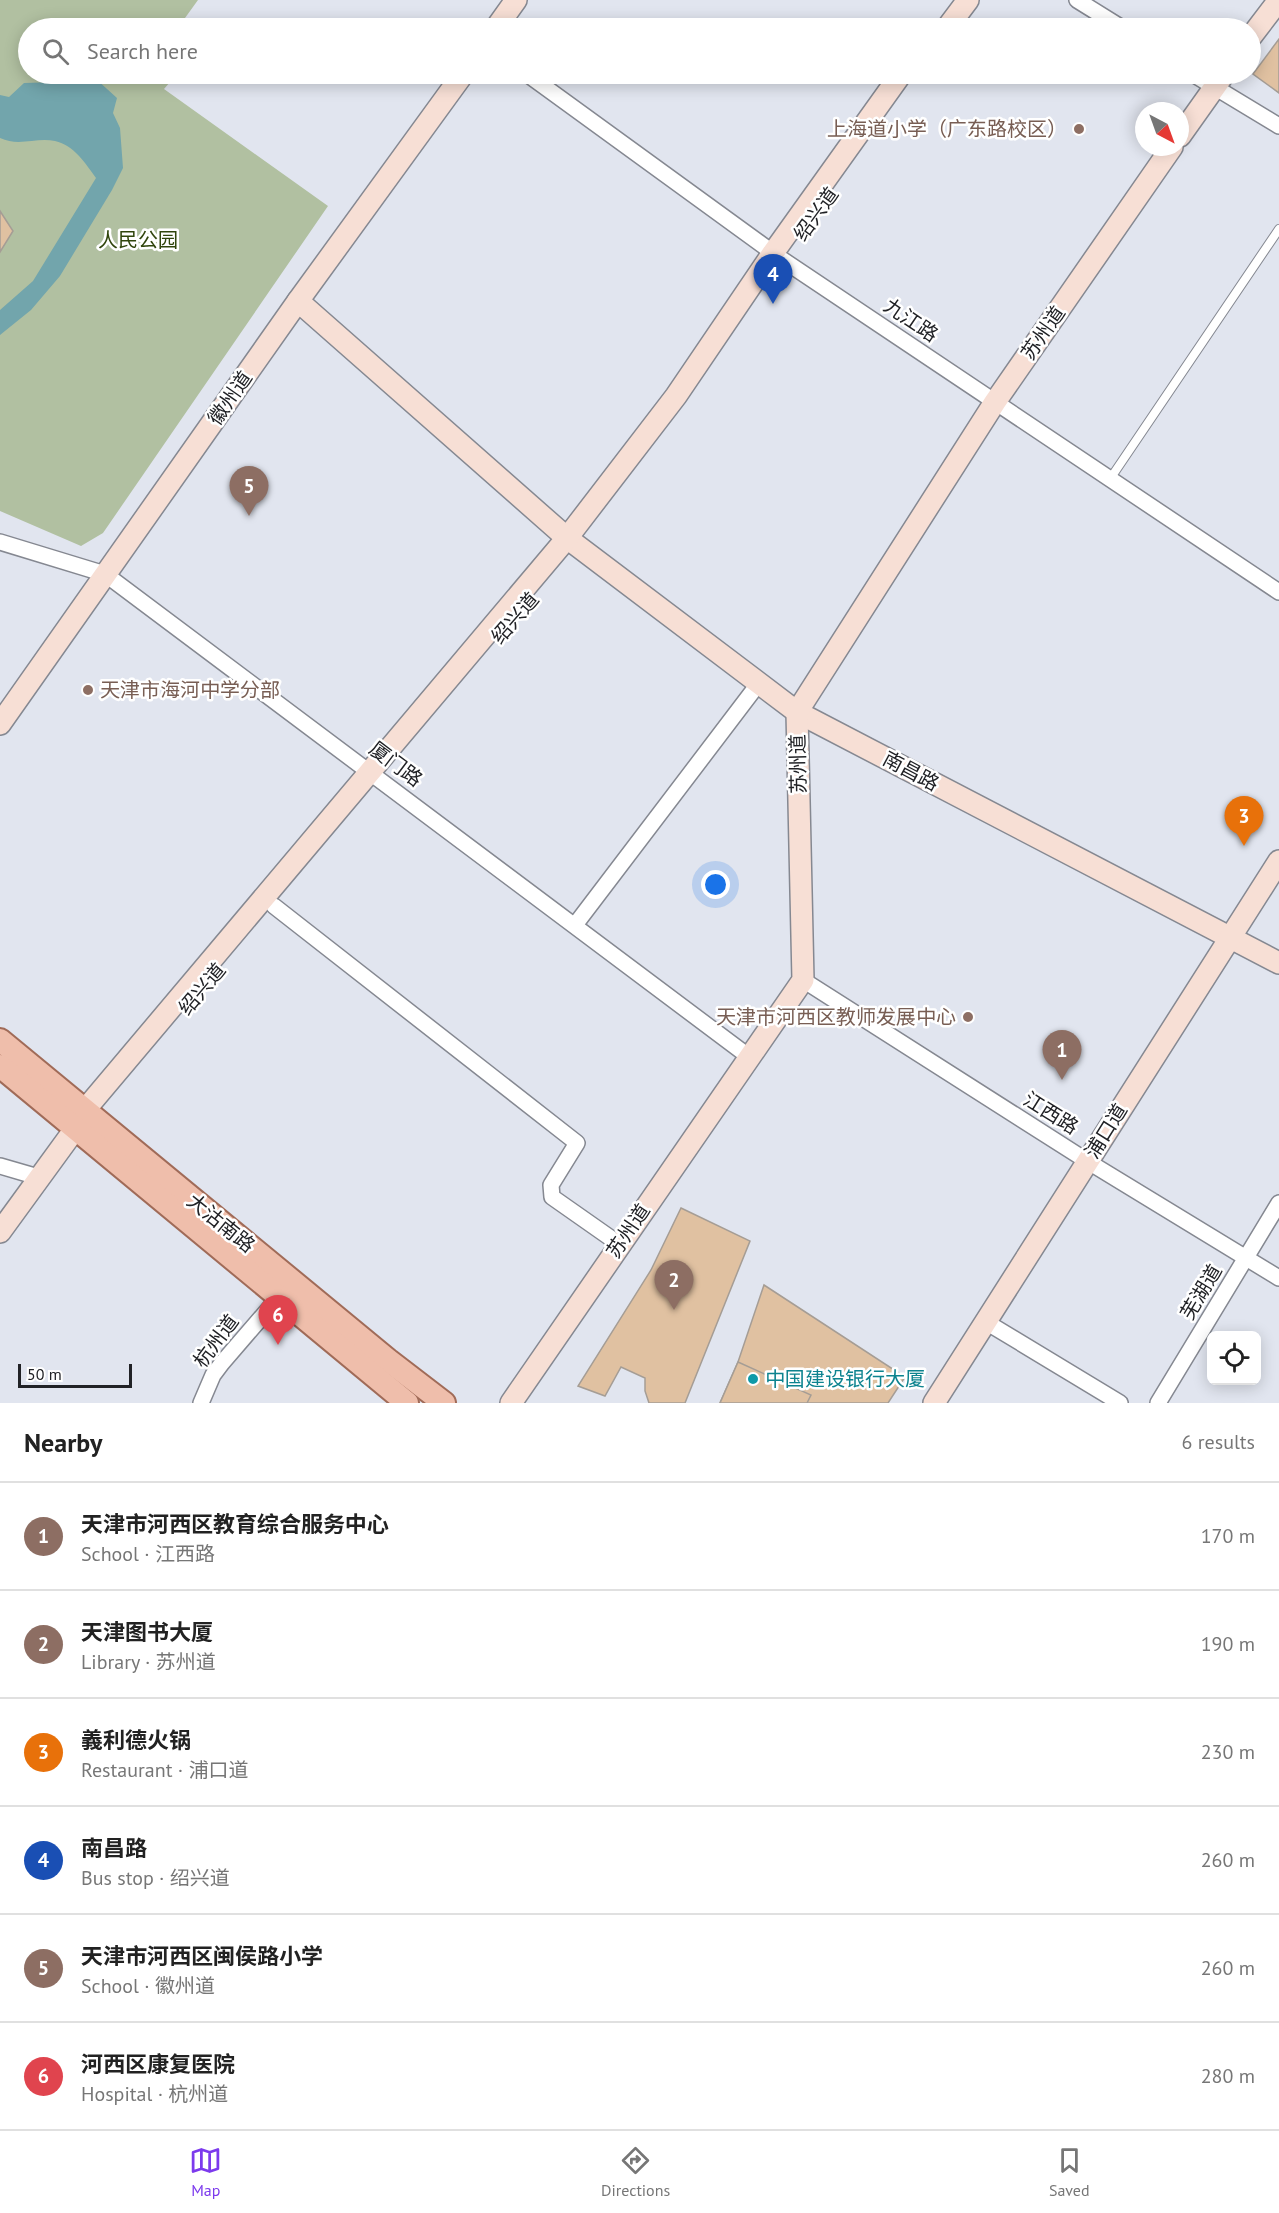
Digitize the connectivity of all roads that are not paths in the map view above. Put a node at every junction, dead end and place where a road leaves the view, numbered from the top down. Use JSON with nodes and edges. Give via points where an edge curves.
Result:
{"nodes":[{"id":1,"x":516,"y":0,"type":"edge"},
{"id":2,"x":953,"y":0,"type":"edge"},
{"id":3,"x":968,"y":0,"type":"edge"},
{"id":4,"x":1077,"y":0,"type":"edge"},
{"id":5,"x":1279,"y":0,"type":"edge"},
{"id":6,"x":503,"y":18,"type":"edge"},
{"id":7,"x":940,"y":18,"type":"edge"},
{"id":8,"x":954,"y":18,"type":"edge"},
{"id":9,"x":1106,"y":18,"type":"edge"},
{"id":10,"x":1261,"y":24,"type":"edge"},
{"id":11,"x":456,"y":84,"type":"edge"},
{"id":12,"x":541,"y":84,"type":"edge"},
{"id":13,"x":895,"y":84,"type":"edge"},
{"id":14,"x":907,"y":84,"type":"edge"},
{"id":15,"x":1216,"y":84,"type":"edge"},
{"id":16,"x":1224,"y":84,"type":"edge"},
{"id":17,"x":1189,"y":123,"type":"edge"},
{"id":18,"x":1279,"y":126,"type":"edge"},
{"id":19,"x":1166,"y":156,"type":"edge"},
{"id":20,"x":1279,"y":229,"type":"edge"},
{"id":21,"x":778,"y":256,"type":"junction"},
{"id":22,"x":298,"y":301,"type":"junction"},
{"id":23,"x":995,"y":402,"type":"junction"},
{"id":24,"x":1110,"y":479,"type":"junction"},
{"id":25,"x":0,"y":542,"type":"edge"},
{"id":26,"x":573,"y":542,"type":"junction"},
{"id":27,"x":105,"y":574,"type":"junction"},
{"id":28,"x":1279,"y":592,"type":"edge"},
{"id":29,"x":759,"y":683,"type":"junction"},
{"id":30,"x":797,"y":712,"type":"junction"},
{"id":31,"x":0,"y":724,"type":"edge"},
{"id":32,"x":375,"y":774,"type":"junction"},
{"id":33,"x":1279,"y":861,"type":"edge"},
{"id":34,"x":274,"y":906,"type":"junction"},
{"id":35,"x":575,"y":925,"type":"junction"},
{"id":36,"x":1230,"y":937,"type":"junction"},
{"id":37,"x":1279,"y":963,"type":"edge"},
{"id":38,"x":803,"y":980,"type":"junction"},
{"id":39,"x":0,"y":1040,"type":"edge"},
{"id":40,"x":748,"y":1056,"type":"junction"},
{"id":41,"x":0,"y":1066,"type":"edge"},
{"id":42,"x":84,"y":1119,"type":"junction"},
{"id":43,"x":1087,"y":1161,"type":"junction"},
{"id":44,"x":0,"y":1166,"type":"edge"},
{"id":45,"x":38,"y":1177,"type":"junction"},
{"id":46,"x":1279,"y":1203,"type":"edge"},
{"id":47,"x":0,"y":1232,"type":"edge"},
{"id":48,"x":619,"y":1244,"type":"junction"},
{"id":49,"x":1246,"y":1258,"type":"junction"},
{"id":50,"x":1279,"y":1278,"type":"edge"},
{"id":51,"x":286,"y":1289,"type":"junction"},
{"id":52,"x":986,"y":1322,"type":"junction"},
{"id":53,"x":201,"y":1403,"type":"edge"},
{"id":54,"x":407,"y":1403,"type":"edge"},
{"id":55,"x":444,"y":1403,"type":"edge"},
{"id":56,"x":511,"y":1403,"type":"edge"},
{"id":57,"x":934,"y":1403,"type":"edge"},
{"id":58,"x":1120,"y":1403,"type":"edge"},
{"id":59,"x":1158,"y":1403,"type":"edge"}],
"edges":[{"from":1,"to":6,"type":"street"},
{"from":2,"to":7,"type":"street"},
{"from":3,"to":8,"type":"street"},
{"from":4,"to":9,"type":"street"},
{"from":5,"to":10,"type":"street"},
{"from":11,"to":22,"type":"street","name":"徽州道"},
{"from":12,"to":21,"type":"street","name":"九江路"},
{"from":13,"to":21,"type":"street","name":"绍兴道"},
{"from":14,"to":21,"type":"street","name":"绍兴道"},
{"from":15,"to":17,"type":"street"},
{"from":16,"to":18,"type":"street"},
{"from":19,"to":23,"type":"street","name":"苏州道"},
{"from":20,"to":24,"type":"lane"},
{"from":21,"to":23,"type":"street","name":"九江路"},
{"from":21,"to":26,"type":"street","name":"绍兴道","via":[[686,399]]},
{"from":22,"to":26,"type":"street","name":"南昌路"},
{"from":22,"to":27,"type":"street","name":"徽州道"},
{"from":23,"to":24,"type":"street","name":"九江路"},
{"from":23,"to":30,"type":"street","name":"苏州道"},
{"from":24,"to":28,"type":"street","name":"九江路"},
{"from":25,"to":27,"type":"street","name":"厦门路"},
{"from":26,"to":29,"type":"street","name":"南昌路"},
{"from":26,"to":32,"type":"street","name":"绍兴道","via":[[475,664]]},
{"from":27,"to":31,"type":"street","name":"徽州道"},
{"from":27,"to":32,"type":"street","name":"厦门路"},
{"from":29,"to":30,"type":"street","name":"南昌路"},
{"from":29,"to":35,"type":"street"},
{"from":30,"to":36,"type":"street","name":"南昌路"},
{"from":30,"to":38,"type":"street","name":"苏州道"},
{"from":32,"to":34,"type":"street","name":"绍兴道"},
{"from":32,"to":35,"type":"street","name":"厦门路"},
{"from":32,"to":42,"type":"street","name":"绍兴道"},
{"from":33,"to":36,"type":"street","name":"浦口道"},
{"from":34,"to":42,"type":"street","name":"绍兴道"},
{"from":34,"to":48,"type":"street","via":[[577,1143],[551,1185],[552,1197]]},
{"from":35,"to":40,"type":"street","name":"厦门路"},
{"from":36,"to":37,"type":"street","name":"南昌路"},
{"from":36,"to":43,"type":"street","name":"浦口道"},
{"from":38,"to":40,"type":"street","name":"苏州道"},
{"from":38,"to":43,"type":"street","name":"江西路"},
{"from":39,"to":42,"type":"main road","name":"大沽南路"},
{"from":40,"to":48,"type":"street","name":"苏州道"},
{"from":41,"to":42,"type":"main road","name":"大沽南路"},
{"from":42,"to":45,"type":"street","name":"绍兴道"},
{"from":42,"to":51,"type":"main road","name":"大沽南路"},
{"from":43,"to":49,"type":"street","name":"江西路"},
{"from":43,"to":52,"type":"street","name":"浦口道"},
{"from":44,"to":45,"type":"street"},
{"from":45,"to":47,"type":"street","name":"绍兴道"},
{"from":46,"to":49,"type":"street","name":"芜湖道"},
{"from":48,"to":56,"type":"street","name":"苏州道"},
{"from":49,"to":50,"type":"street","name":"江西路"},
{"from":49,"to":59,"type":"street","name":"芜湖道"},
{"from":51,"to":53,"type":"street","name":"杭州道","via":[[213,1375]]},
{"from":51,"to":54,"type":"main road","name":"大沽南路"},
{"from":51,"to":55,"type":"main road","name":"大沽南路"},
{"from":52,"to":57,"type":"street","name":"浦口道"},
{"from":52,"to":58,"type":"street"}]}
